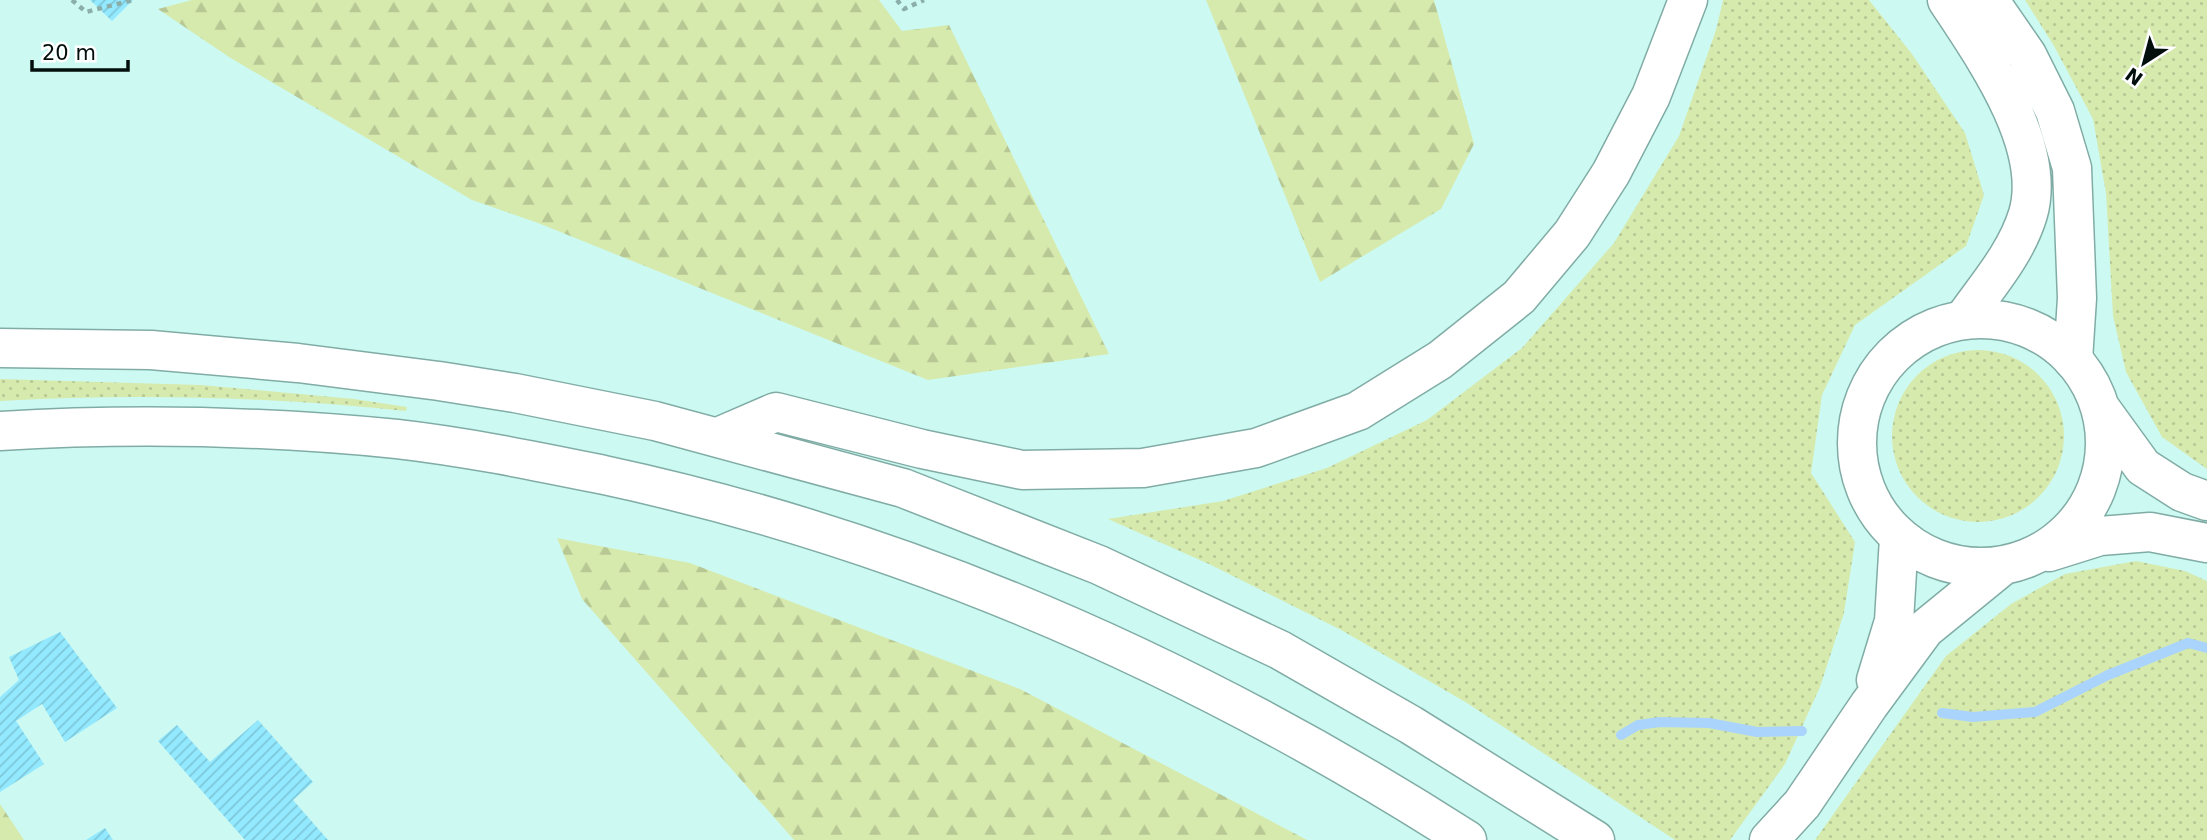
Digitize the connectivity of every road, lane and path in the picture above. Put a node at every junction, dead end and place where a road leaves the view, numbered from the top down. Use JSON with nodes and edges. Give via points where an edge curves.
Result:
{"nodes":[{"id":1,"x":72,"y":0,"type":"edge"},
{"id":2,"x":133,"y":0,"type":"edge"},
{"id":3,"x":897,"y":0,"type":"edge"},
{"id":4,"x":924,"y":0,"type":"edge"},
{"id":5,"x":1688,"y":0,"type":"edge"},
{"id":6,"x":1947,"y":0,"type":"edge"},
{"id":7,"x":1989,"y":0,"type":"edge"},
{"id":8,"x":1964,"y":319,"type":"junction"},
{"id":9,"x":0,"y":348,"type":"edge"},
{"id":10,"x":2073,"y":359,"type":"junction"},
{"id":11,"x":2101,"y":408,"type":"junction"},
{"id":12,"x":0,"y":431,"type":"edge"},
{"id":13,"x":718,"y":437,"type":"junction"},
{"id":14,"x":2207,"y":501,"type":"edge"},
{"id":15,"x":1899,"y":538,"type":"junction"},
{"id":16,"x":2207,"y":543,"type":"edge"},
{"id":17,"x":2017,"y":562,"type":"junction"},
{"id":18,"x":1869,"y":705,"type":"junction"},
{"id":19,"x":1467,"y":840,"type":"edge"},
{"id":20,"x":1595,"y":840,"type":"edge"},
{"id":21,"x":1769,"y":840,"type":"edge"}],
"edges":[{"from":1,"to":2,"type":"path","via":[[86,12]]},
{"from":3,"to":4,"type":"path","via":[[904,9]]},
{"from":5,"to":13,"type":"main road","via":[[1651,96],[1573,234],[1519,297],[1440,360],[1358,411],[1256,449],[1143,468],[1022,470],[776,412]]},
{"from":6,"to":8,"type":"main road","via":[[1995,74],[2032,168],[2028,213],[2011,254]]},
{"from":7,"to":10,"type":"main road","via":[[2027,55],[2055,111],[2073,168],[2077,298]]},
{"from":8,"to":10,"type":"main road","via":[[2004,320],[2042,334]]},
{"from":8,"to":15,"type":"main road","via":[[1924,331],[1891,355],[1868,388],[1856,428],[1858,469],[1873,507]]},
{"from":9,"to":13,"type":"main road","via":[[150,351],[311,365],[516,393]]},
{"from":10,"to":11,"type":"main road"},
{"from":11,"to":14,"type":"main road","via":[[2143,467],[2182,492]]},
{"from":11,"to":17,"type":"main road","via":[[2106,443],[2101,479],[2087,511],[2063,538]]},
{"from":12,"to":19,"type":"main road","via":[[126,426],[264,429],[398,440],[524,458],[751,511],[942,573],[1126,652],[1267,722]]},
{"from":13,"to":20,"type":"main road","via":[[903,488],[1099,565],[1280,650],[1411,724]]},
{"from":15,"to":17,"type":"main road","via":[[1930,558],[1965,568]]},
{"from":15,"to":18,"type":"main road","via":[[1894,621]]},
{"from":16,"to":17,"type":"main road","via":[[2150,532],[2100,536]]},
{"from":17,"to":18,"type":"main road","via":[[1924,629]]},
{"from":18,"to":21,"type":"main road","via":[[1802,804]]}]}
